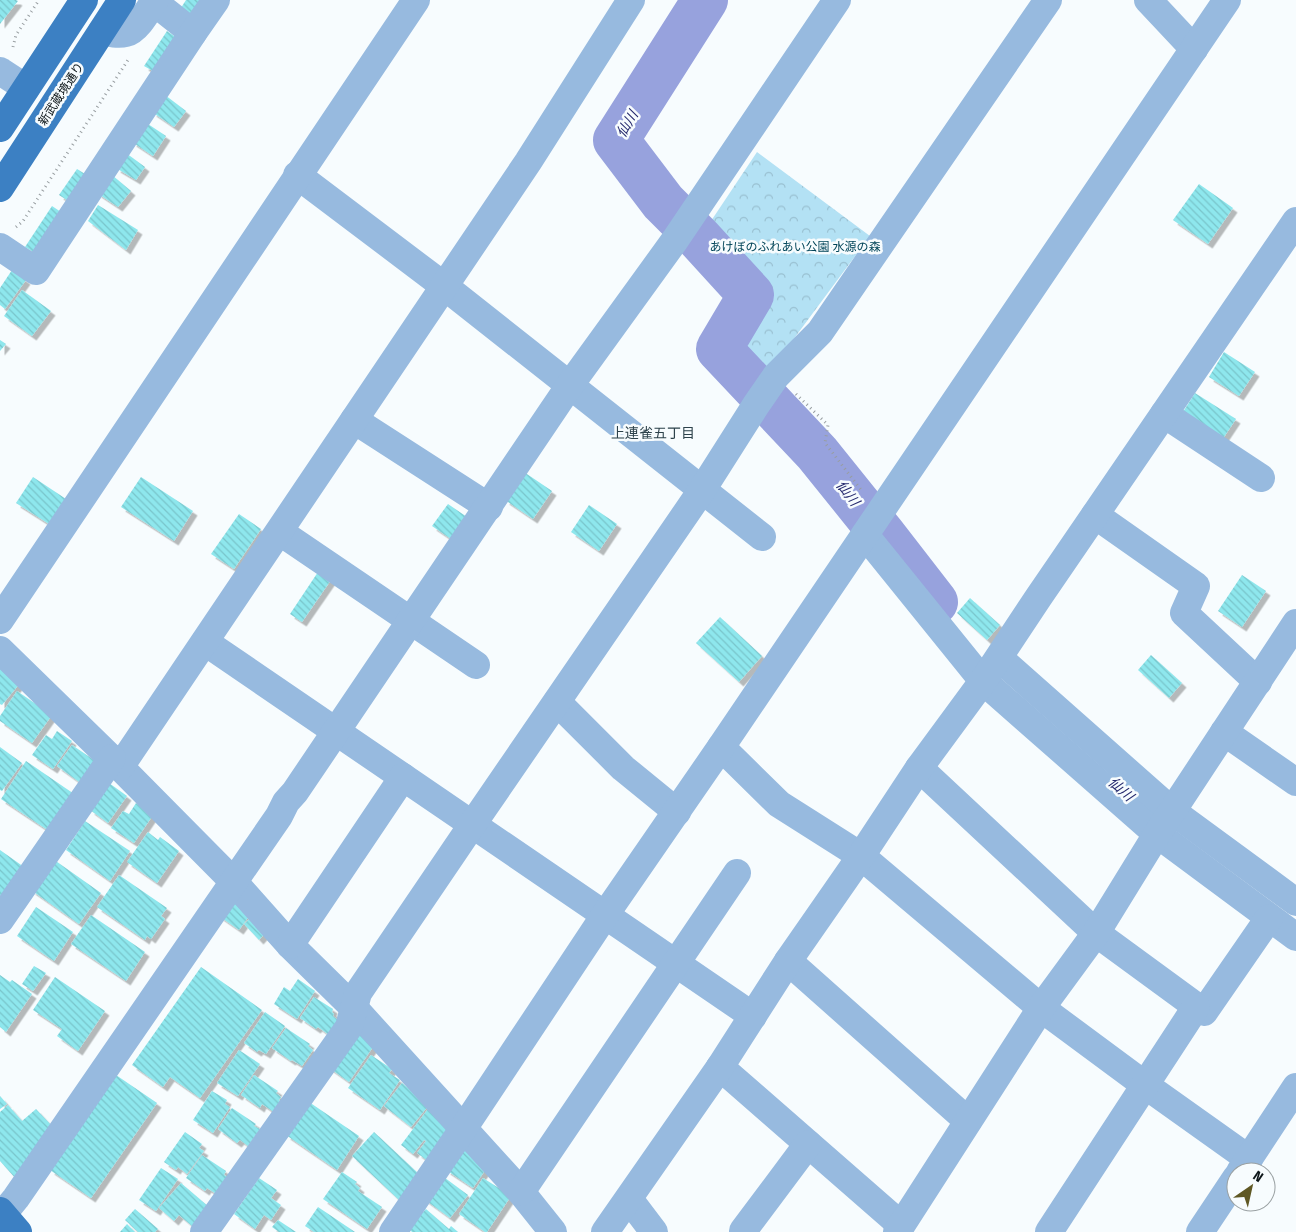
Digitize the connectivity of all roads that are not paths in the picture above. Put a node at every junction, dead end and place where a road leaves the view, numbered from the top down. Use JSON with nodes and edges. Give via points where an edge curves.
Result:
{"nodes":[{"id":1,"x":122,"y":0,"type":"edge"},
{"id":2,"x":216,"y":0,"type":"edge"},
{"id":3,"x":416,"y":0,"type":"edge"},
{"id":4,"x":631,"y":0,"type":"edge"},
{"id":5,"x":837,"y":0,"type":"edge"},
{"id":6,"x":1048,"y":0,"type":"edge"},
{"id":7,"x":1148,"y":0,"type":"edge"},
{"id":8,"x":1227,"y":0,"type":"edge"},
{"id":9,"x":154,"y":1,"type":"edge"},
{"id":10,"x":73,"y":7,"type":"edge"},
{"id":11,"x":102,"y":31,"type":"junction"},
{"id":12,"x":193,"y":33,"type":"junction"},
{"id":13,"x":1194,"y":49,"type":"junction"},
{"id":14,"x":6,"y":62,"type":"edge"},
{"id":15,"x":26,"y":88,"type":"junction"},
{"id":16,"x":0,"y":128,"type":"edge"},
{"id":17,"x":297,"y":176,"type":"junction"},
{"id":18,"x":0,"y":188,"type":"edge"},
{"id":19,"x":1296,"y":221,"type":"edge"},
{"id":20,"x":5,"y":240,"type":"edge"},
{"id":21,"x":444,"y":286,"type":"junction"},
{"id":22,"x":570,"y":385,"type":"junction"},
{"id":23,"x":1164,"y":414,"type":"junction"},
{"id":24,"x":354,"y":420,"type":"junction"},
{"id":25,"x":1261,"y":478,"type":"dead end"},
{"id":26,"x":702,"y":490,"type":"junction"},
{"id":27,"x":488,"y":508,"type":"junction"},
{"id":28,"x":1094,"y":515,"type":"junction"},
{"id":29,"x":280,"y":532,"type":"junction"},
{"id":30,"x":865,"y":535,"type":"junction"},
{"id":31,"x":762,"y":537,"type":"dead end"},
{"id":32,"x":0,"y":620,"type":"edge"},
{"id":33,"x":411,"y":622,"type":"junction"},
{"id":34,"x":1296,"y":623,"type":"edge"},
{"id":35,"x":206,"y":642,"type":"junction"},
{"id":36,"x":0,"y":650,"type":"edge"},
{"id":37,"x":999,"y":658,"type":"junction"},
{"id":38,"x":476,"y":665,"type":"dead end"},
{"id":39,"x":983,"y":681,"type":"junction"},
{"id":40,"x":1258,"y":682,"type":"junction"},
{"id":41,"x":558,"y":702,"type":"junction"},
{"id":42,"x":336,"y":731,"type":"junction"},
{"id":43,"x":1224,"y":732,"type":"junction"},
{"id":44,"x":721,"y":746,"type":"junction"},
{"id":45,"x":116,"y":763,"type":"junction"},
{"id":46,"x":919,"y":768,"type":"junction"},
{"id":47,"x":403,"y":777,"type":"junction"},
{"id":48,"x":1296,"y":782,"type":"edge"},
{"id":49,"x":1172,"y":811,"type":"junction"},
{"id":50,"x":677,"y":812,"type":"junction"},
{"id":51,"x":472,"y":825,"type":"junction"},
{"id":52,"x":1157,"y":834,"type":"junction"},
{"id":53,"x":861,"y":856,"type":"junction"},
{"id":54,"x":737,"y":873,"type":"dead end"},
{"id":55,"x":233,"y":881,"type":"junction"},
{"id":56,"x":1296,"y":902,"type":"edge"},
{"id":57,"x":605,"y":915,"type":"junction"},
{"id":58,"x":1269,"y":918,"type":"junction"},
{"id":59,"x":0,"y":920,"type":"edge"},
{"id":60,"x":1096,"y":932,"type":"junction"},
{"id":61,"x":1296,"y":937,"type":"edge"},
{"id":62,"x":290,"y":945,"type":"junction"},
{"id":63,"x":788,"y":961,"type":"junction"},
{"id":64,"x":675,"y":964,"type":"junction"},
{"id":65,"x":1196,"y":1007,"type":"junction"},
{"id":66,"x":354,"y":1008,"type":"junction"},
{"id":67,"x":1041,"y":1008,"type":"junction"},
{"id":68,"x":753,"y":1016,"type":"junction"},
{"id":69,"x":720,"y":1067,"type":"junction"},
{"id":70,"x":1145,"y":1085,"type":"junction"},
{"id":71,"x":1296,"y":1088,"type":"edge"},
{"id":72,"x":968,"y":1121,"type":"junction"},
{"id":73,"x":463,"y":1129,"type":"junction"},
{"id":74,"x":808,"y":1144,"type":"junction"},
{"id":75,"x":1233,"y":1162,"type":"edge"},
{"id":76,"x":1247,"y":1162,"type":"edge"},
{"id":77,"x":522,"y":1192,"type":"junction"},
{"id":78,"x":1226,"y":1194,"type":"edge"},
{"id":79,"x":629,"y":1199,"type":"junction"},
{"id":80,"x":7,"y":1219,"type":"edge"},
{"id":81,"x":899,"y":1229,"type":"edge"},
{"id":82,"x":743,"y":1231,"type":"dead end"},
{"id":83,"x":204,"y":1232,"type":"edge"},
{"id":84,"x":393,"y":1232,"type":"edge"},
{"id":85,"x":553,"y":1232,"type":"edge"},
{"id":86,"x":605,"y":1232,"type":"edge"},
{"id":87,"x":654,"y":1232,"type":"edge"},
{"id":88,"x":1050,"y":1232,"type":"edge"},
{"id":89,"x":1200,"y":1232,"type":"edge"}],
"edges":[{"from":1,"to":11,"type":"main road","name":"新武蔵境通り"},
{"from":2,"to":12,"type":"street"},
{"from":3,"to":17,"type":"street"},
{"from":4,"to":21,"type":"street"},
{"from":5,"to":22,"type":"street","via":[[694,213]]},
{"from":6,"to":26,"type":"street","via":[[820,332],[776,376]]},
{"from":7,"to":13,"type":"street"},
{"from":8,"to":13,"type":"street"},
{"from":9,"to":11,"type":"street","via":[[128,33]]},
{"from":9,"to":12,"type":"street"},
{"from":10,"to":15,"type":"main road"},
{"from":11,"to":18,"type":"main road","name":"新武蔵境通り"},
{"from":12,"to":20,"type":"street","via":[[36,271]]},
{"from":13,"to":30,"type":"street"},
{"from":14,"to":15,"type":"street"},
{"from":15,"to":16,"type":"main road"},
{"from":17,"to":21,"type":"street"},
{"from":17,"to":32,"type":"street"},
{"from":19,"to":23,"type":"street"},
{"from":21,"to":22,"type":"street"},
{"from":21,"to":24,"type":"street"},
{"from":22,"to":26,"type":"street"},
{"from":22,"to":27,"type":"street"},
{"from":23,"to":25,"type":"street"},
{"from":23,"to":28,"type":"street"},
{"from":24,"to":27,"type":"street"},
{"from":24,"to":29,"type":"street"},
{"from":26,"to":31,"type":"street"},
{"from":26,"to":41,"type":"street"},
{"from":27,"to":33,"type":"street"},
{"from":28,"to":37,"type":"street"},
{"from":28,"to":40,"type":"street","via":[[1196,586],[1184,613]]},
{"from":29,"to":33,"type":"street"},
{"from":29,"to":35,"type":"street"},
{"from":30,"to":39,"type":"street"},
{"from":30,"to":44,"type":"street"},
{"from":33,"to":38,"type":"street"},
{"from":33,"to":42,"type":"street"},
{"from":34,"to":40,"type":"street"},
{"from":35,"to":42,"type":"street"},
{"from":35,"to":45,"type":"street"},
{"from":36,"to":45,"type":"street"},
{"from":37,"to":39,"type":"street"},
{"from":37,"to":49,"type":"street"},
{"from":39,"to":46,"type":"street"},
{"from":39,"to":52,"type":"street"},
{"from":40,"to":43,"type":"street"},
{"from":41,"to":50,"type":"street","via":[[623,768]]},
{"from":41,"to":51,"type":"street"},
{"from":42,"to":47,"type":"street"},
{"from":42,"to":55,"type":"street"},
{"from":43,"to":48,"type":"street"},
{"from":43,"to":49,"type":"street"},
{"from":44,"to":50,"type":"street"},
{"from":44,"to":53,"type":"street","via":[[780,804]]},
{"from":45,"to":55,"type":"street"},
{"from":45,"to":59,"type":"street"},
{"from":46,"to":53,"type":"street"},
{"from":46,"to":60,"type":"street"},
{"from":47,"to":51,"type":"street"},
{"from":47,"to":62,"type":"street"},
{"from":49,"to":52,"type":"street"},
{"from":49,"to":56,"type":"street"},
{"from":50,"to":57,"type":"street"},
{"from":51,"to":57,"type":"street"},
{"from":51,"to":66,"type":"street","via":[[358,993]]},
{"from":52,"to":58,"type":"street"},
{"from":52,"to":60,"type":"street"},
{"from":53,"to":63,"type":"street"},
{"from":53,"to":67,"type":"street"},
{"from":54,"to":64,"type":"street"},
{"from":55,"to":62,"type":"street"},
{"from":55,"to":80,"type":"street","via":[[27,1182]]},
{"from":57,"to":64,"type":"street"},
{"from":57,"to":73,"type":"street"},
{"from":58,"to":61,"type":"street"},
{"from":58,"to":65,"type":"street","via":[[1204,1012]]},
{"from":60,"to":65,"type":"street"},
{"from":60,"to":67,"type":"street"},
{"from":62,"to":66,"type":"street"},
{"from":63,"to":68,"type":"street"},
{"from":63,"to":72,"type":"street"},
{"from":64,"to":68,"type":"street"},
{"from":64,"to":77,"type":"street"},
{"from":65,"to":70,"type":"street"},
{"from":66,"to":73,"type":"street"},
{"from":66,"to":83,"type":"street","via":[[349,1027]]},
{"from":67,"to":70,"type":"street"},
{"from":67,"to":72,"type":"street"},
{"from":68,"to":69,"type":"street"},
{"from":69,"to":74,"type":"street"},
{"from":69,"to":79,"type":"street"},
{"from":70,"to":75,"type":"street"},
{"from":70,"to":88,"type":"street"},
{"from":71,"to":76,"type":"street"},
{"from":72,"to":81,"type":"street"},
{"from":73,"to":77,"type":"street"},
{"from":73,"to":84,"type":"street"},
{"from":74,"to":81,"type":"street"},
{"from":74,"to":82,"type":"street"},
{"from":77,"to":85,"type":"street"},
{"from":78,"to":89,"type":"street"},
{"from":79,"to":86,"type":"street"},
{"from":79,"to":87,"type":"street"}]}
